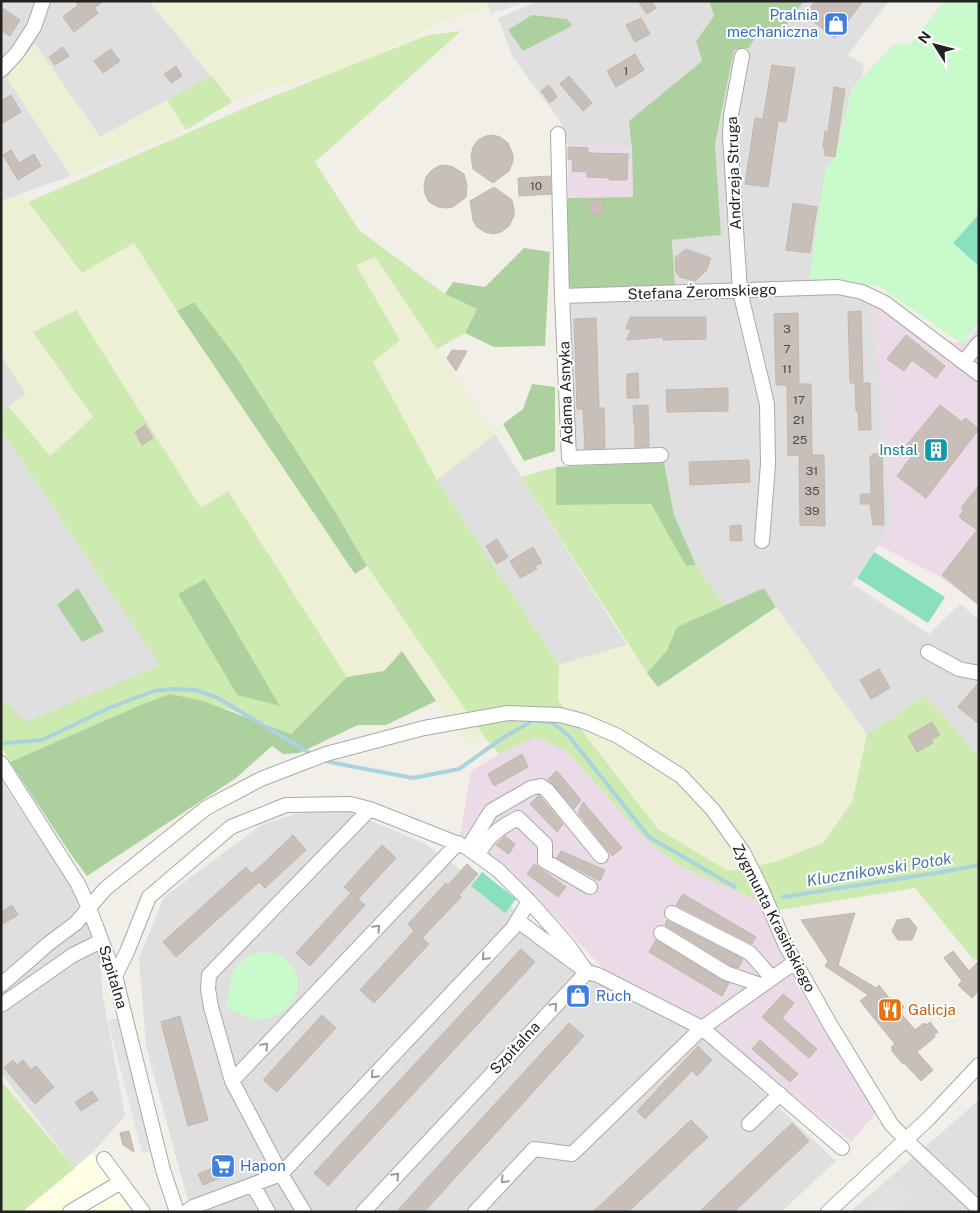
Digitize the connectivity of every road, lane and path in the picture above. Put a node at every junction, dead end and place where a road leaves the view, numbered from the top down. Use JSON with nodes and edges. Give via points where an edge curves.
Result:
{"nodes":[{"id":1,"x":43,"y":1,"type":"edge"},
{"id":2,"x":742,"y":56,"type":"dead end"},
{"id":3,"x":1,"y":70,"type":"edge"},
{"id":4,"x":558,"y":134,"type":"dead end"},
{"id":5,"x":740,"y":290,"type":"junction"},
{"id":6,"x":562,"y":296,"type":"junction"},
{"id":7,"x":979,"y":343,"type":"edge"},
{"id":8,"x":964,"y":362,"type":"junction"},
{"id":9,"x":979,"y":374,"type":"edge"},
{"id":10,"x":662,"y":455,"type":"dead end"},
{"id":11,"x":762,"y":541,"type":"dead end"},
{"id":12,"x":928,"y":652,"type":"dead end"},
{"id":13,"x":979,"y":673,"type":"edge"},
{"id":14,"x":1,"y":763,"type":"edge"},
{"id":15,"x":370,"y":808,"type":"junction"},
{"id":16,"x":468,"y":849,"type":"junction"},
{"id":17,"x":601,"y":856,"type":"dead end"},
{"id":18,"x":590,"y":887,"type":"dead end"},
{"id":19,"x":529,"y":901,"type":"junction"},
{"id":20,"x":89,"y":908,"type":"junction"},
{"id":21,"x":672,"y":913,"type":"dead end"},
{"id":22,"x":518,"y":920,"type":"junction"},
{"id":23,"x":662,"y":934,"type":"dead end"},
{"id":24,"x":101,"y":941,"type":"junction"},
{"id":25,"x":795,"y":962,"type":"junction"},
{"id":26,"x":586,"y":972,"type":"junction"},
{"id":27,"x":115,"y":976,"type":"junction"},
{"id":28,"x":766,"y":982,"type":"junction"},
{"id":29,"x":1,"y":985,"type":"edge"},
{"id":30,"x":1,"y":1005,"type":"edge"},
{"id":31,"x":702,"y":1028,"type":"junction"},
{"id":32,"x":979,"y":1065,"type":"edge"},
{"id":33,"x":232,"y":1081,"type":"junction"},
{"id":34,"x":780,"y":1094,"type":"junction"},
{"id":35,"x":749,"y":1124,"type":"dead end"},
{"id":36,"x":906,"y":1140,"type":"junction"},
{"id":37,"x":842,"y":1148,"type":"dead end"},
{"id":38,"x":104,"y":1159,"type":"dead end"},
{"id":39,"x":281,"y":1174,"type":"junction"},
{"id":40,"x":121,"y":1182,"type":"junction"},
{"id":41,"x":253,"y":1185,"type":"junction"},
{"id":42,"x":210,"y":1207,"type":"edge"},
{"id":43,"x":979,"y":1209,"type":"edge"},
{"id":44,"x":175,"y":1210,"type":"edge"},
{"id":45,"x":70,"y":1212,"type":"edge"},
{"id":46,"x":143,"y":1212,"type":"edge"},
{"id":47,"x":268,"y":1212,"type":"edge"},
{"id":48,"x":304,"y":1212,"type":"edge"},
{"id":49,"x":362,"y":1212,"type":"edge"},
{"id":50,"x":475,"y":1212,"type":"edge"},
{"id":51,"x":828,"y":1212,"type":"edge"}],
"edges":[{"from":1,"to":3,"type":"street","via":[[34,27]]},
{"from":2,"to":5,"type":"street","name":"Andrzeja Struga","via":[[730,136]]},
{"from":4,"to":6,"type":"street"},
{"from":5,"to":6,"type":"street","name":"Stefana Żeromskiego"},
{"from":5,"to":8,"type":"street","name":"Stefana Żeromskiego","via":[[838,287],[862,292],[885,303]]},
{"from":5,"to":11,"type":"street","name":"Andrzeja Struga","via":[[767,404],[768,464]]},
{"from":6,"to":10,"type":"street","name":"Adama Asnyka","via":[[569,458]]},
{"from":7,"to":8,"type":"street"},
{"from":8,"to":9,"type":"street","name":"Stefana Żeromskiego"},
{"from":12,"to":13,"type":"street","via":[[959,669]]},
{"from":14,"to":20,"type":"street","name":"Szpitalna","via":[[78,884]]},
{"from":15,"to":16,"type":"street"},
{"from":15,"to":27,"type":"street","via":[[350,804],[286,805],[231,827],[149,897]]},
{"from":15,"to":33,"type":"street","via":[[209,975],[211,1007]]},
{"from":16,"to":17,"type":"street","via":[[491,811],[531,788],[541,786],[548,790]]},
{"from":16,"to":18,"type":"street","via":[[518,818],[545,844],[545,861]]},
{"from":16,"to":19,"type":"street","via":[[498,870]]},
{"from":33,"to":16,"type":"street","one_way":true},
{"from":19,"to":22,"type":"street"},
{"from":19,"to":26,"type":"street","via":[[568,945]]},
{"from":20,"to":24,"type":"street","name":"Szpitalna"},
{"from":20,"to":25,"type":"street","name":"Zygmunta Krasińskiego","via":[[104,889],[206,808],[260,779],[326,754],[424,728],[508,713],[560,715],[584,721],[618,736],[681,776],[713,810],[743,852]]},
{"from":20,"to":29,"type":"street","name":"Zygmunta Krasińskiego","via":[[76,923]]},
{"from":21,"to":28,"type":"street","via":[[750,953]]},
{"from":22,"to":26,"type":"street"},
{"from":22,"to":39,"type":"street","one_way":true},
{"from":23,"to":28,"type":"street","via":[[726,973]]},
{"from":24,"to":27,"type":"street","name":"Szpitalna"},
{"from":24,"to":30,"type":"street","via":[[74,955]]},
{"from":25,"to":28,"type":"street"},
{"from":25,"to":36,"type":"street","name":"Zygmunta Krasińskiego","via":[[886,1117]]},
{"from":26,"to":31,"type":"street","via":[[598,975]]},
{"from":49,"to":26,"type":"street","name":"Szpitalna","one_way":true},
{"from":27,"to":44,"type":"street","name":"Szpitalna","via":[[162,1170]]},
{"from":28,"to":31,"type":"street"},
{"from":31,"to":34,"type":"street"},
{"from":31,"to":50,"type":"street","one_way":true,"via":[[572,1154],[534,1149]]},
{"from":32,"to":36,"type":"street"},
{"from":33,"to":39,"type":"street"},
{"from":34,"to":35,"type":"street"},
{"from":34,"to":37,"type":"street"},
{"from":36,"to":43,"type":"street","name":"Zygmunta Krasińskiego"},
{"from":36,"to":51,"type":"street"},
{"from":38,"to":40,"type":"street"},
{"from":39,"to":41,"type":"street"},
{"from":39,"to":48,"type":"street"},
{"from":40,"to":45,"type":"street"},
{"from":40,"to":46,"type":"street"},
{"from":41,"to":42,"type":"street"},
{"from":41,"to":47,"type":"street"},
{"from":42,"to":44,"type":"street"}]}
